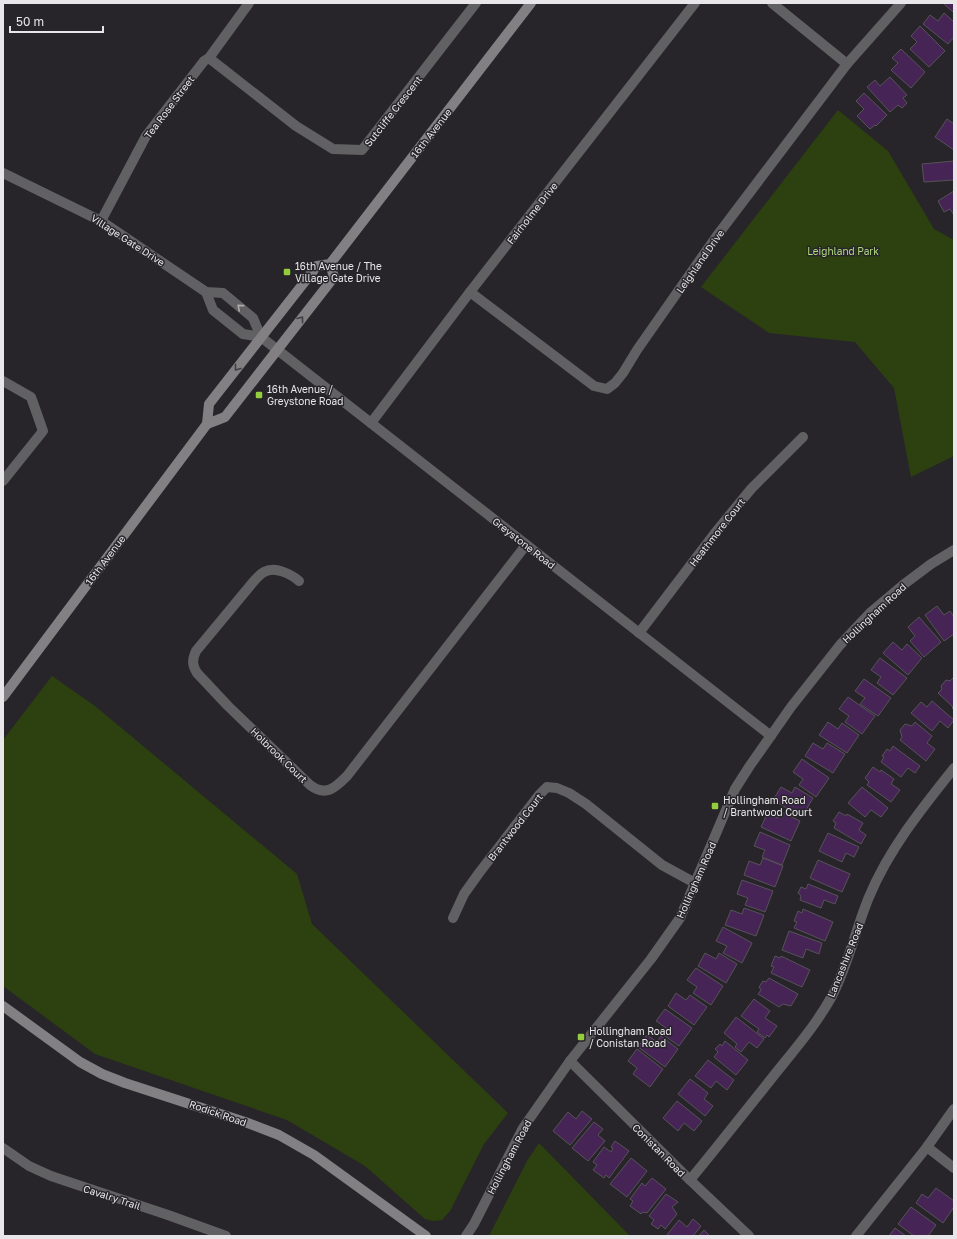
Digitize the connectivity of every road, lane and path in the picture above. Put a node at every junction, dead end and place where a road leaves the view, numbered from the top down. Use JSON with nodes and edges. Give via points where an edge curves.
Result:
{"nodes":[{"id":1,"x":249,"y":3,"type":"edge"},
{"id":2,"x":476,"y":3,"type":"edge"},
{"id":3,"x":532,"y":3,"type":"edge"},
{"id":4,"x":695,"y":3,"type":"edge"},
{"id":5,"x":772,"y":3,"type":"edge"},
{"id":6,"x":901,"y":3,"type":"edge"},
{"id":7,"x":209,"y":58,"type":"junction"},
{"id":8,"x":847,"y":64,"type":"junction"},
{"id":9,"x":3,"y":172,"type":"edge"},
{"id":10,"x":101,"y":221,"type":"junction"},
{"id":11,"x":330,"y":264,"type":"junction"},
{"id":12,"x":206,"y":292,"type":"junction"},
{"id":13,"x":470,"y":292,"type":"junction"},
{"id":14,"x":261,"y":337,"type":"junction"},
{"id":15,"x":278,"y":350,"type":"junction"},
{"id":16,"x":3,"y":381,"type":"edge"},
{"id":17,"x":371,"y":423,"type":"junction"},
{"id":18,"x":207,"y":424,"type":"junction"},
{"id":19,"x":803,"y":437,"type":"dead end"},
{"id":20,"x":3,"y":481,"type":"edge"},
{"id":21,"x":526,"y":545,"type":"junction"},
{"id":22,"x":954,"y":550,"type":"edge"},
{"id":23,"x":299,"y":582,"type":"dead end"},
{"id":24,"x":639,"y":633,"type":"junction"},
{"id":25,"x":3,"y":697,"type":"edge"},
{"id":26,"x":771,"y":736,"type":"junction"},
{"id":27,"x":954,"y":768,"type":"edge"},
{"id":28,"x":695,"y":884,"type":"junction"},
{"id":29,"x":453,"y":918,"type":"dead end"},
{"id":30,"x":3,"y":1006,"type":"edge"},
{"id":31,"x":570,"y":1061,"type":"junction"},
{"id":32,"x":954,"y":1109,"type":"edge"},
{"id":33,"x":927,"y":1146,"type":"junction"},
{"id":34,"x":3,"y":1148,"type":"edge"},
{"id":35,"x":954,"y":1168,"type":"edge"},
{"id":36,"x":690,"y":1180,"type":"junction"},
{"id":37,"x":226,"y":1236,"type":"edge"},
{"id":38,"x":426,"y":1236,"type":"edge"},
{"id":39,"x":466,"y":1236,"type":"edge"},
{"id":40,"x":749,"y":1236,"type":"edge"},
{"id":41,"x":856,"y":1236,"type":"edge"}],
"edges":[{"from":1,"to":7,"type":"street","name":"Tea Rose Street"},
{"from":2,"to":7,"type":"street","name":"Sutcliffe Crescent","via":[[362,150],[333,149],[296,126]]},
{"from":3,"to":11,"type":"main road","name":"16th Avenue"},
{"from":4,"to":13,"type":"street","name":"Fairholme Drive"},
{"from":5,"to":8,"type":"street"},
{"from":6,"to":8,"type":"street","name":"Leighland Drive"},
{"from":7,"to":10,"type":"street","name":"Tea Rose Street","via":[[204,61],[146,136]]},
{"from":8,"to":13,"type":"street","name":"Leighland Drive","via":[[716,236],[623,373],[607,388],[594,386]]},
{"from":9,"to":10,"type":"street","name":"Village Gate Drive"},
{"from":10,"to":12,"type":"street","name":"Village Gate Drive"},
{"from":11,"to":14,"type":"main road","name":"16th Avenue","via":[[317,266]]},
{"from":15,"to":11,"type":"main road","one_way":true,"via":[[334,278]]},
{"from":12,"to":14,"type":"street","via":[[213,310],[243,334]]},
{"from":14,"to":12,"type":"street","name":"Village Gate Drive","one_way":true,"via":[[253,318],[223,293]]},
{"from":13,"to":17,"type":"street","name":"Fairholme Drive"},
{"from":14,"to":15,"type":"street","name":"Greystone Road"},
{"from":14,"to":18,"type":"main road","name":"16th Avenue","one_way":true,"via":[[209,404]]},
{"from":15,"to":17,"type":"street","name":"Greystone Road"},
{"from":15,"to":18,"type":"main road","via":[[225,417]]},
{"from":16,"to":20,"type":"street","via":[[31,397],[43,431]]},
{"from":17,"to":21,"type":"street","name":"Greystone Road"},
{"from":18,"to":25,"type":"main road","name":"16th Avenue"},
{"from":19,"to":24,"type":"street","name":"Heathmore Court","via":[[751,489]]},
{"from":21,"to":23,"type":"street","name":"Holbrook Court","via":[[347,776],[324,792],[310,785],[228,706],[193,666],[196,651],[264,572],[284,572],[294,576]]},
{"from":21,"to":24,"type":"street","name":"Greystone Road"},
{"from":22,"to":26,"type":"street","name":"Hollingham Road","via":[[902,585],[871,612],[840,645]]},
{"from":24,"to":26,"type":"street","name":"Greystone Road"},
{"from":26,"to":28,"type":"street","name":"Hollingham Road","via":[[748,766],[735,789]]},
{"from":27,"to":36,"type":"street","name":"Lancashire Road","via":[[907,829],[880,873],[869,896],[840,979],[816,1022]]},
{"from":28,"to":29,"type":"street","name":"Brantwood Court","via":[[662,865],[569,793],[547,787],[479,873],[464,894]]},
{"from":28,"to":31,"type":"street","name":"Hollingham Road","via":[[670,934],[652,960]]},
{"from":30,"to":38,"type":"main road","name":"Rodick Road","via":[[80,1062],[102,1074],[264,1129],[298,1145]]},
{"from":31,"to":36,"type":"street","name":"Conistan Road"},
{"from":31,"to":39,"type":"street","name":"Hollingham Road","via":[[523,1128]]},
{"from":32,"to":33,"type":"street"},
{"from":33,"to":35,"type":"street"},
{"from":33,"to":41,"type":"street"},
{"from":34,"to":37,"type":"street","name":"Cavalry Trail","via":[[29,1166],[51,1176]]},
{"from":36,"to":40,"type":"street","name":"Conistan Road"}]}
